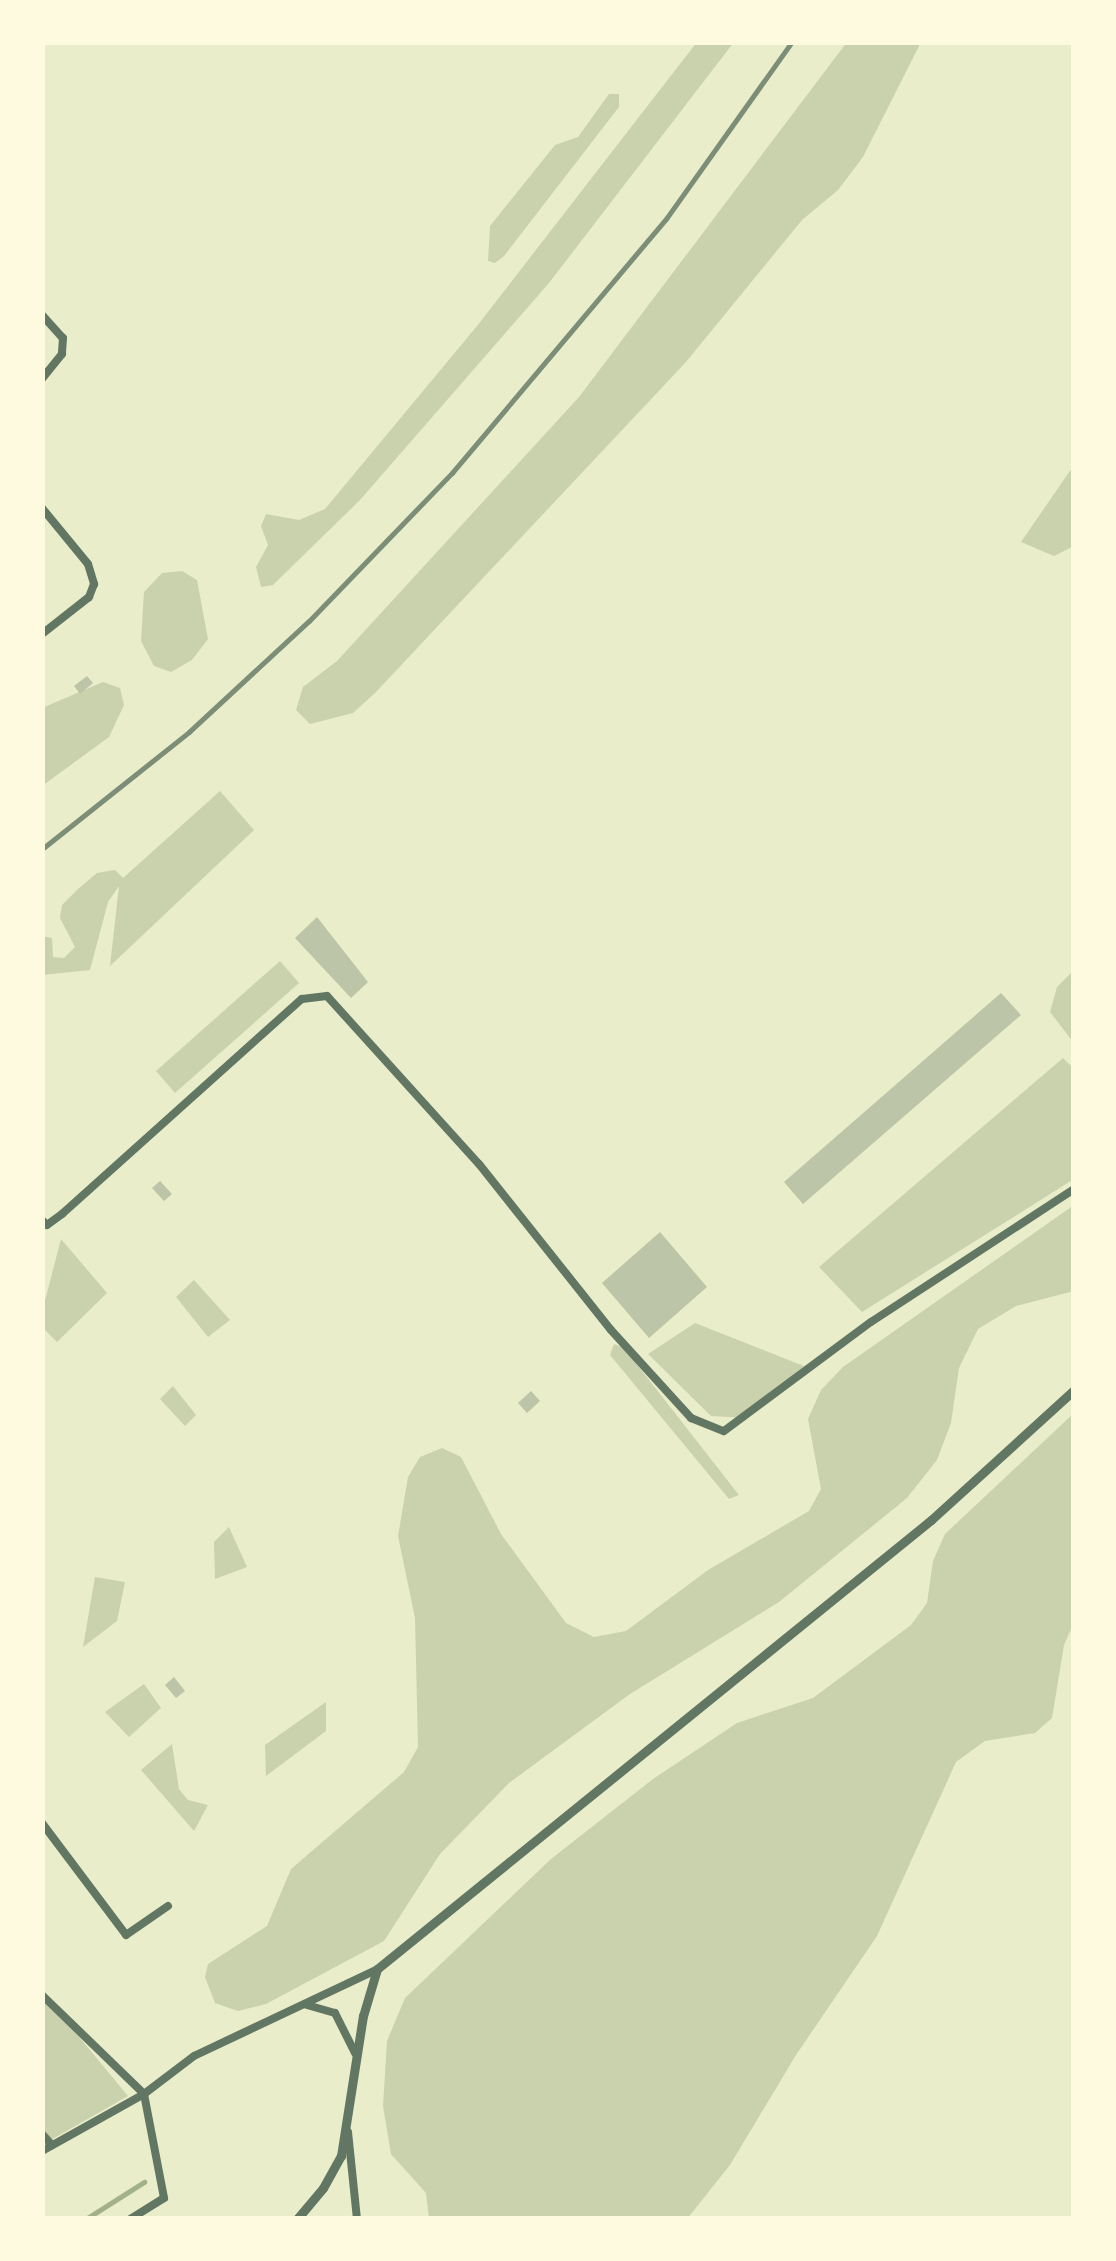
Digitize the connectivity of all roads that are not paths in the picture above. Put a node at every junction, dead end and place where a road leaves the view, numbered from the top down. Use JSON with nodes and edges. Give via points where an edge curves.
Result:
{"nodes":[{"id":1,"x":42,"y":315,"type":"edge"},
{"id":2,"x":42,"y":379,"type":"edge"},
{"id":3,"x":42,"y":508,"type":"edge"},
{"id":4,"x":42,"y":634,"type":"edge"},
{"id":5,"x":1074,"y":1189,"type":"edge"},
{"id":6,"x":42,"y":1220,"type":"edge"},
{"id":7,"x":1074,"y":1390,"type":"edge"},
{"id":8,"x":42,"y":1823,"type":"edge"},
{"id":9,"x":168,"y":1906,"type":"dead end"},
{"id":10,"x":377,"y":1969,"type":"junction"},
{"id":11,"x":42,"y":1996,"type":"edge"},
{"id":12,"x":306,"y":2005,"type":"junction"},
{"id":13,"x":357,"y":2058,"type":"junction"},
{"id":14,"x":144,"y":2094,"type":"junction"},
{"id":15,"x":348,"y":2131,"type":"junction"},
{"id":16,"x":42,"y":2134,"type":"edge"},
{"id":17,"x":52,"y":2145,"type":"junction"},
{"id":18,"x":42,"y":2151,"type":"edge"},
{"id":19,"x":130,"y":2219,"type":"edge"},
{"id":20,"x":297,"y":2219,"type":"edge"},
{"id":21,"x":357,"y":2219,"type":"edge"}],
"edges":[{"from":1,"to":2,"type":"street","via":[[63,338],[62,354]]},
{"from":3,"to":4,"type":"street","via":[[88,564],[94,584]]},
{"from":5,"to":6,"type":"street","via":[[871,1322],[724,1431],[691,1418],[327,996],[302,999],[62,1214],[47,1225]]},
{"from":7,"to":10,"type":"street","via":[[932,1520]]},
{"from":8,"to":9,"type":"street","via":[[126,1935]]},
{"from":10,"to":12,"type":"street"},
{"from":10,"to":13,"type":"street"},
{"from":11,"to":14,"type":"street"},
{"from":12,"to":13,"type":"street","via":[[334,2013]]},
{"from":12,"to":14,"type":"street","via":[[194,2056]]},
{"from":13,"to":15,"type":"street"},
{"from":14,"to":17,"type":"street"},
{"from":14,"to":19,"type":"street","via":[[164,2198]]},
{"from":15,"to":20,"type":"street","via":[[334,2172]]},
{"from":15,"to":21,"type":"street"},
{"from":16,"to":17,"type":"street"},
{"from":17,"to":18,"type":"street"}]}
